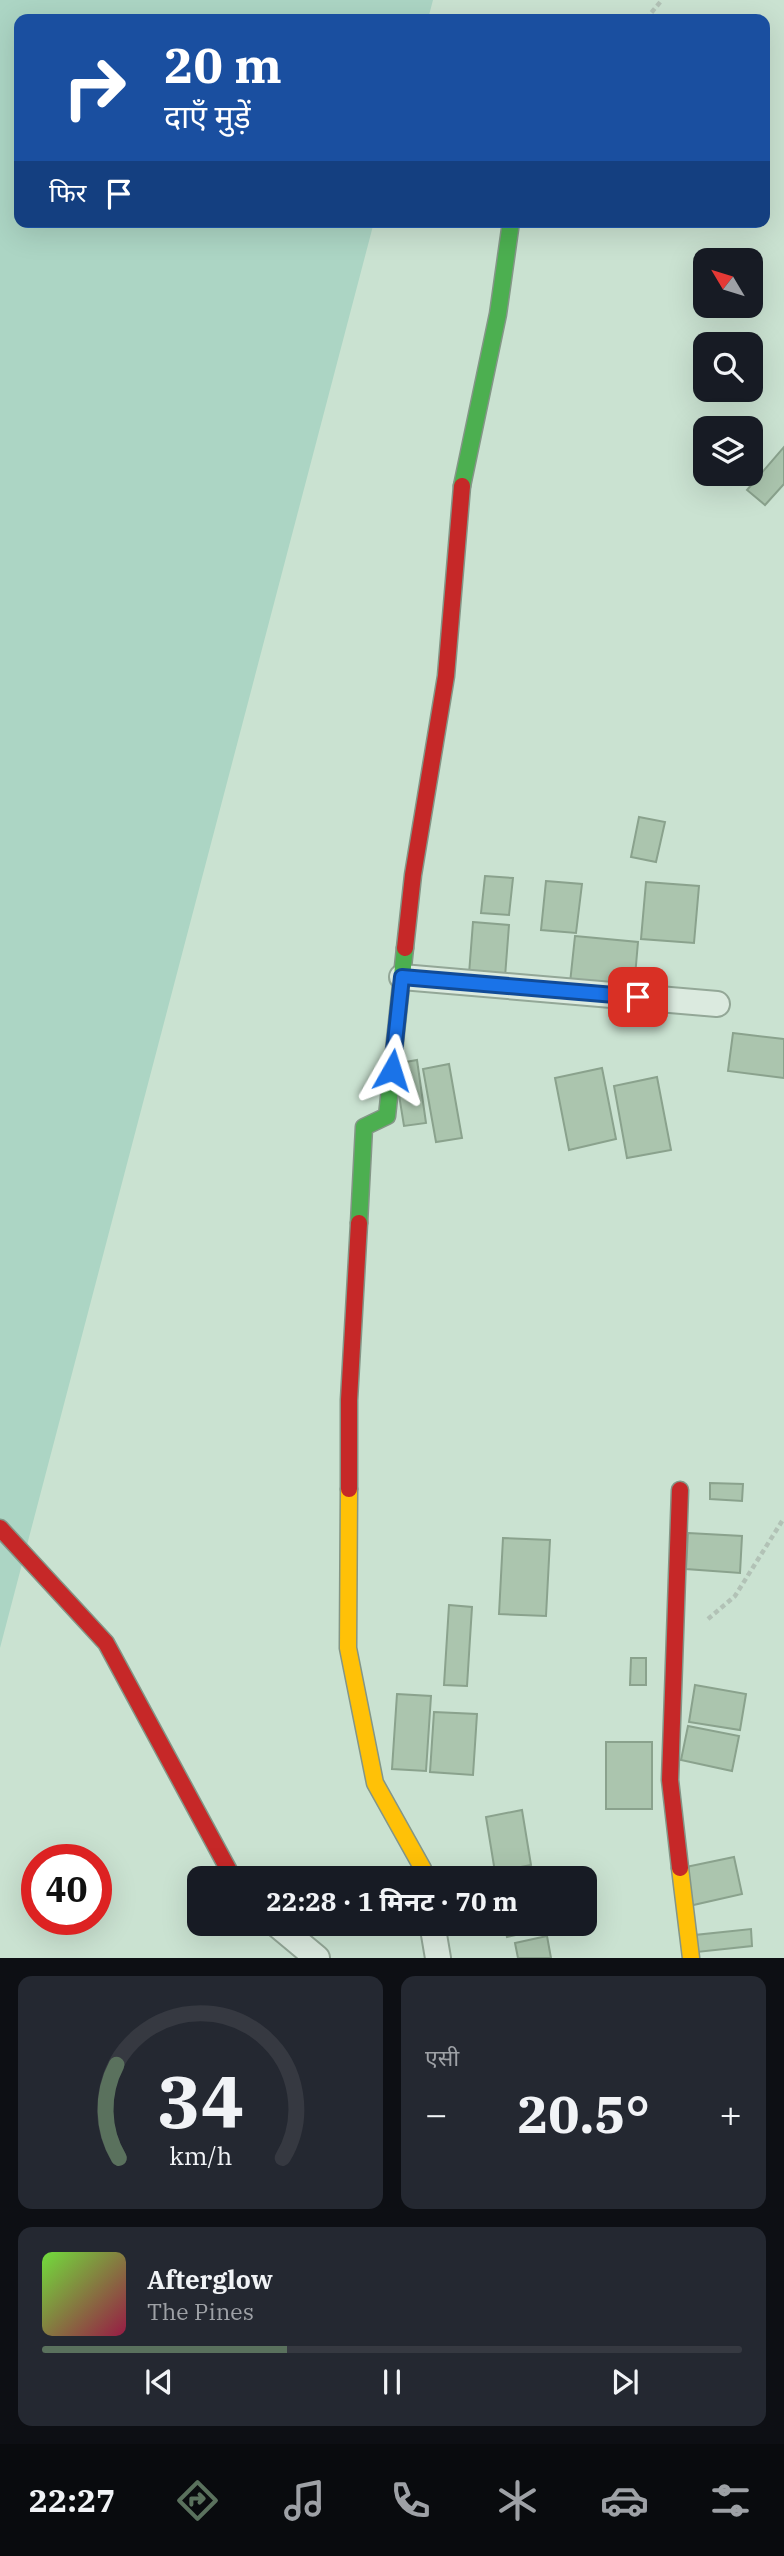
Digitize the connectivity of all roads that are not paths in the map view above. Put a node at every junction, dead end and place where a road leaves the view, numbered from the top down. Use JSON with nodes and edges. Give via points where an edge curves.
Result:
{"nodes":[{"id":1,"x":510,"y":228,"type":"edge"},
{"id":2,"x":402,"y":977,"type":"junction"},
{"id":3,"x":717,"y":1004,"type":"dead end"},
{"id":4,"x":680,"y":1490,"type":"dead end"},
{"id":5,"x":0,"y":1528,"type":"edge"},
{"id":6,"x":227,"y":1866,"type":"edge"},
{"id":7,"x":421,"y":1866,"type":"edge"},
{"id":8,"x":291,"y":1936,"type":"edge"},
{"id":9,"x":434,"y":1936,"type":"edge"},
{"id":10,"x":317,"y":1958,"type":"edge"},
{"id":11,"x":438,"y":1958,"type":"edge"},
{"id":12,"x":691,"y":1958,"type":"edge"}],
"edges":[{"from":1,"to":2,"type":"street","via":[[498,314],[463,480],[446,676],[413,875]]},
{"from":2,"to":3,"type":"street"},
{"from":2,"to":7,"type":"street","via":[[387,1116],[364,1127],[349,1400],[348,1648],[375,1783]]},
{"from":4,"to":12,"type":"street","via":[[670,1780]]},
{"from":5,"to":6,"type":"street","via":[[106,1643]]},
{"from":8,"to":10,"type":"street"},
{"from":9,"to":11,"type":"street"}]}
